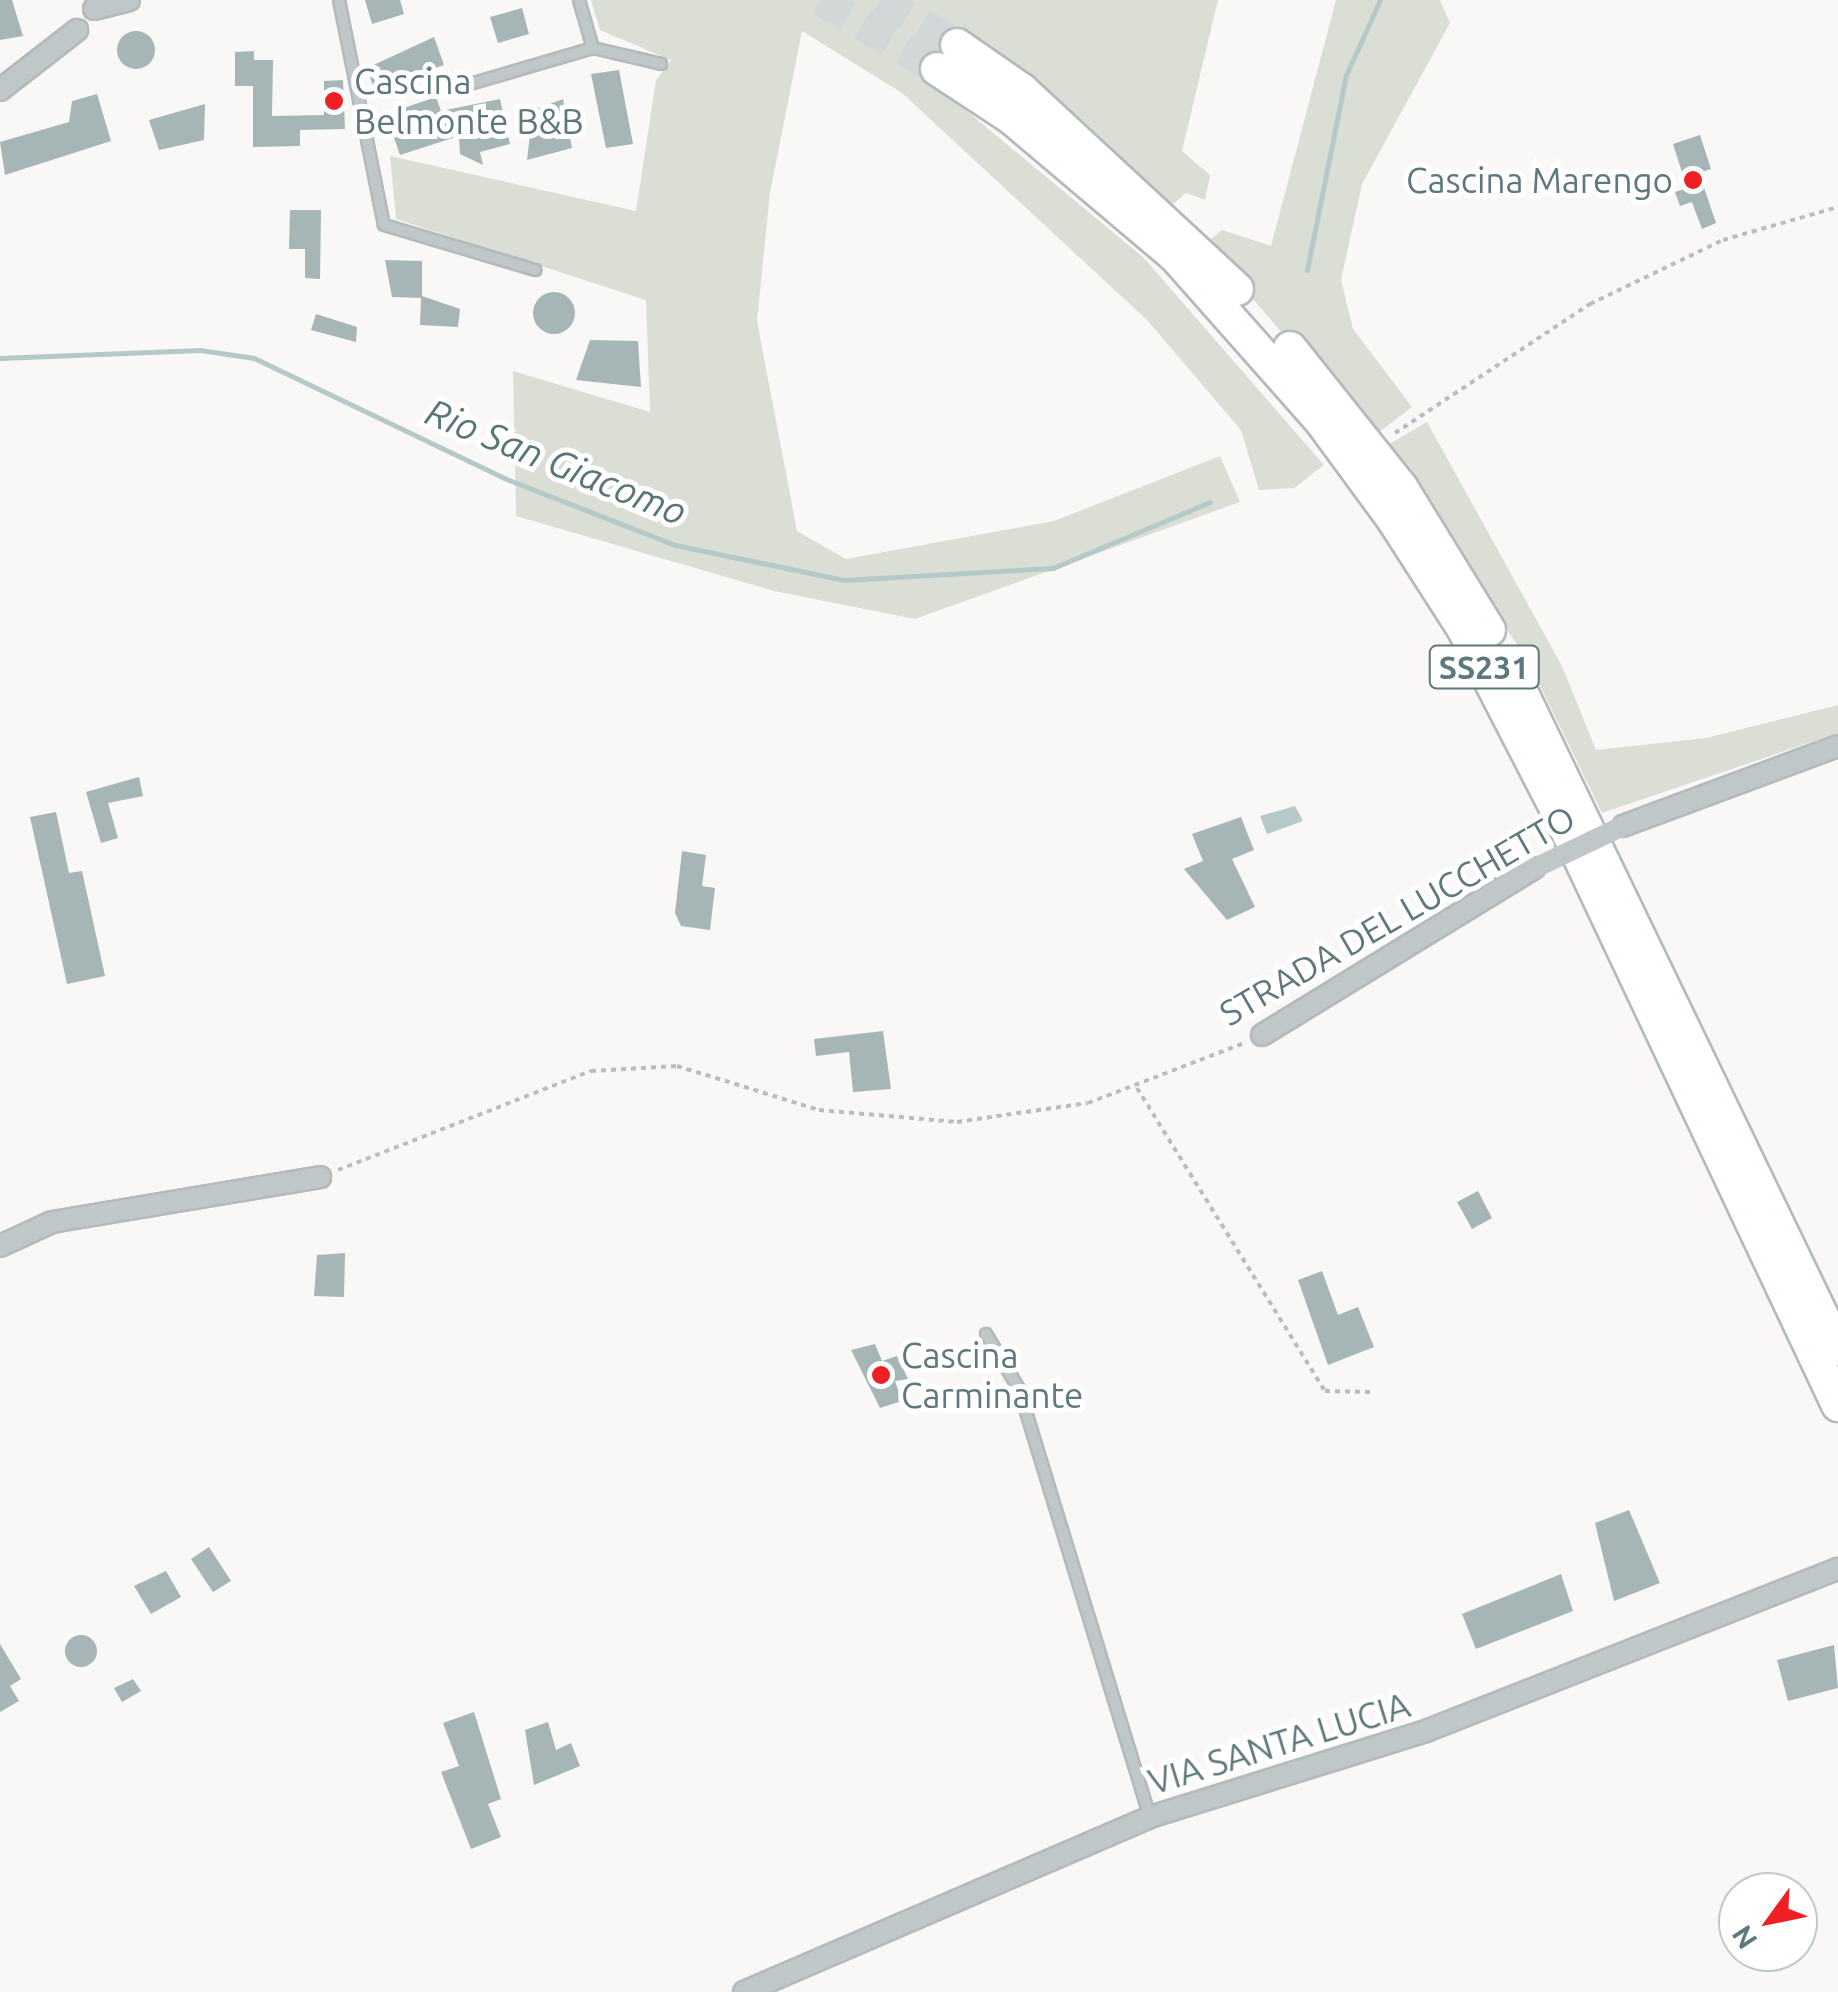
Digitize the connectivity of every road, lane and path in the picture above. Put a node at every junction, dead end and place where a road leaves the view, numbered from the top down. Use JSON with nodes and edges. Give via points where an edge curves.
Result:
{"nodes":[{"id":1,"x":129,"y":0,"type":"edge"},
{"id":2,"x":339,"y":0,"type":"edge"},
{"id":3,"x":579,"y":0,"type":"edge"},
{"id":4,"x":94,"y":10,"type":"dead end"},
{"id":5,"x":76,"y":30,"type":"dead end"},
{"id":6,"x":593,"y":48,"type":"junction"},
{"id":7,"x":660,"y":64,"type":"dead end"},
{"id":8,"x":453,"y":88,"type":"dead end"},
{"id":9,"x":0,"y":90,"type":"edge"},
{"id":10,"x":1838,"y":207,"type":"edge"},
{"id":11,"x":535,"y":270,"type":"dead end"},
{"id":12,"x":1395,"y":432,"type":"dead end"},
{"id":13,"x":1838,"y":746,"type":"edge"},
{"id":14,"x":1262,"y":1035,"type":"joint"},
{"id":15,"x":1136,"y":1087,"type":"junction"},
{"id":16,"x":320,"y":1177,"type":"joint"},
{"id":17,"x":0,"y":1246,"type":"edge"},
{"id":18,"x":986,"y":1334,"type":"dead end"},
{"id":19,"x":1838,"y":1349,"type":"edge"},
{"id":20,"x":1372,"y":1392,"type":"dead end"},
{"id":21,"x":1838,"y":1405,"type":"edge"},
{"id":22,"x":1838,"y":1568,"type":"edge"},
{"id":23,"x":1150,"y":1817,"type":"junction"},
{"id":24,"x":744,"y":1992,"type":"edge"}],
"edges":[{"from":1,"to":4,"type":"street"},
{"from":2,"to":11,"type":"lane","via":[[384,225]]},
{"from":3,"to":6,"type":"lane"},
{"from":5,"to":9,"type":"street"},
{"from":6,"to":7,"type":"lane"},
{"from":6,"to":8,"type":"lane"},
{"from":10,"to":12,"type":"path","via":[[1723,240],[1605,297]]},
{"from":13,"to":14,"type":"street","name":"STRADA DEL LUCCHETTO","bridge":true,"via":[[1623,826],[1535,868]]},
{"from":14,"to":15,"type":"path","name":"STRADA DEL LUCCHETTO"},
{"from":15,"to":16,"type":"path","name":"STRADA DEL LUCCHETTO","via":[[1021,1117],[957,1122],[819,1110],[677,1066],[632,1066],[538,1087]]},
{"from":15,"to":20,"type":"path","via":[[1325,1391]]},
{"from":16,"to":17,"type":"street","via":[[52,1222]]},
{"from":18,"to":23,"type":"lane","via":[[1019,1390]]},
{"from":19,"to":21,"type":"highway","number":"SS231","via":[[1582,806],[1401,487],[1192,242],[947,57],[1175,256],[1322,421],[1393,519],[1464,628],[1562,820]]},
{"from":22,"to":23,"type":"street","name":"VIA SANTA LUCIA","via":[[1426,1731]]},
{"from":23,"to":24,"type":"street","name":"VIA SANTA LUCIA"}]}
